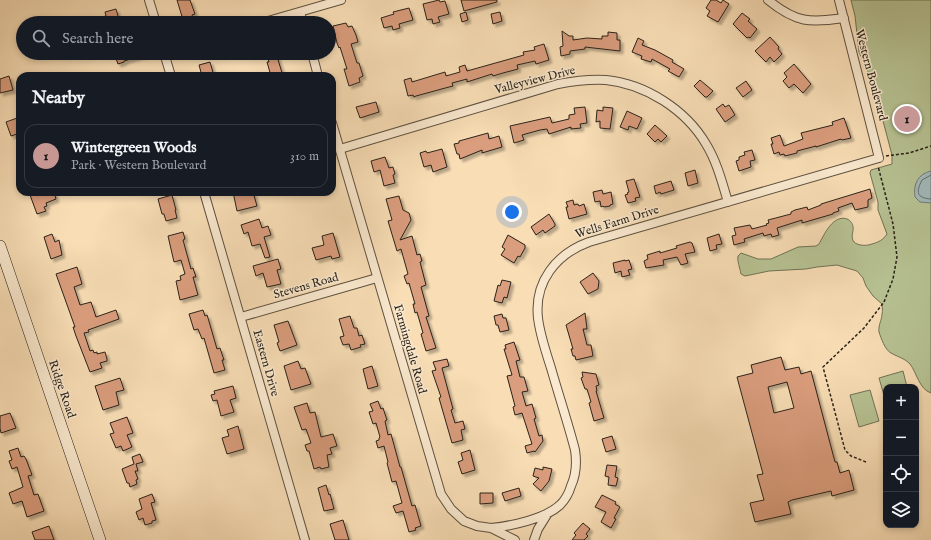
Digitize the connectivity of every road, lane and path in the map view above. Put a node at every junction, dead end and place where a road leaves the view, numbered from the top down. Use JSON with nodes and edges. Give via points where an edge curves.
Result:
{"nodes":[{"id":1,"x":149,"y":0,"type":"edge"},
{"id":2,"x":340,"y":0,"type":"edge"},
{"id":3,"x":768,"y":0,"type":"edge"},
{"id":4,"x":839,"y":0,"type":"edge"},
{"id":5,"x":300,"y":12,"type":"junction"},
{"id":6,"x":154,"y":16,"type":"edge"},
{"id":7,"x":286,"y":16,"type":"edge"},
{"id":8,"x":301,"y":16,"type":"edge"},
{"id":9,"x":844,"y":18,"type":"junction"},
{"id":10,"x":166,"y":60,"type":"edge"},
{"id":11,"x":314,"y":60,"type":"edge"},
{"id":12,"x":170,"y":72,"type":"edge"},
{"id":13,"x":317,"y":72,"type":"edge"},
{"id":14,"x":336,"y":136,"type":"edge"},
{"id":15,"x":931,"y":146,"type":"edge"},
{"id":16,"x":340,"y":149,"type":"junction"},
{"id":17,"x":878,"y":158,"type":"junction"},
{"id":18,"x":205,"y":196,"type":"edge"},
{"id":19,"x":728,"y":202,"type":"junction"},
{"id":20,"x":0,"y":246,"type":"edge"},
{"id":21,"x":377,"y":278,"type":"junction"},
{"id":22,"x":241,"y":317,"type":"junction"},
{"id":23,"x":866,"y":462,"type":"dead end"},
{"id":24,"x":548,"y":513,"type":"junction"},
{"id":25,"x":491,"y":528,"type":"junction"},
{"id":26,"x":100,"y":540,"type":"edge"},
{"id":27,"x":305,"y":540,"type":"edge"},
{"id":28,"x":515,"y":540,"type":"edge"},
{"id":29,"x":534,"y":540,"type":"edge"}],
"edges":[{"from":1,"to":6,"type":"street"},
{"from":2,"to":5,"type":"street"},
{"from":3,"to":9,"type":"street","via":[[803,20]]},
{"from":4,"to":9,"type":"street","name":"Western Boulevard"},
{"from":5,"to":7,"type":"street"},
{"from":5,"to":8,"type":"street"},
{"from":9,"to":17,"type":"street","name":"Western Boulevard"},
{"from":10,"to":12,"type":"street"},
{"from":11,"to":13,"type":"street"},
{"from":14,"to":16,"type":"street","name":"Farmingdale Road"},
{"from":15,"to":17,"type":"path"},
{"from":16,"to":19,"type":"street","name":"Valleyview Drive","via":[[558,84],[582,80],[608,80],[649,92],[687,119],[700,135],[718,168]]},
{"from":16,"to":21,"type":"street","name":"Farmingdale Road"},
{"from":17,"to":19,"type":"street","name":"Wells Farm Drive"},
{"from":17,"to":23,"type":"path","via":[[893,224],[897,257],[892,279],[884,302],[864,328],[823,367],[845,450],[851,456]]},
{"from":18,"to":22,"type":"street","name":"Eastern Drive"},
{"from":19,"to":24,"type":"street","name":"Wells Farm Drive","via":[[584,244],[563,256],[547,274],[539,295],[538,322],[574,447],[576,466],[574,479],[566,497],[557,508]]},
{"from":20,"to":26,"type":"street","name":"Ridge Road"},
{"from":21,"to":22,"type":"street","name":"Stevens Road"},
{"from":21,"to":25,"type":"street","name":"Farmingdale Road","via":[[441,494],[458,517],[474,525]]},
{"from":22,"to":27,"type":"street","name":"Eastern Drive"},
{"from":24,"to":25,"type":"street","name":"Wells Farm Drive","via":[[522,522]]},
{"from":24,"to":29,"type":"street","name":"Wells Farm Drive"},
{"from":25,"to":28,"type":"street","name":"Farmingdale Road"}]}
